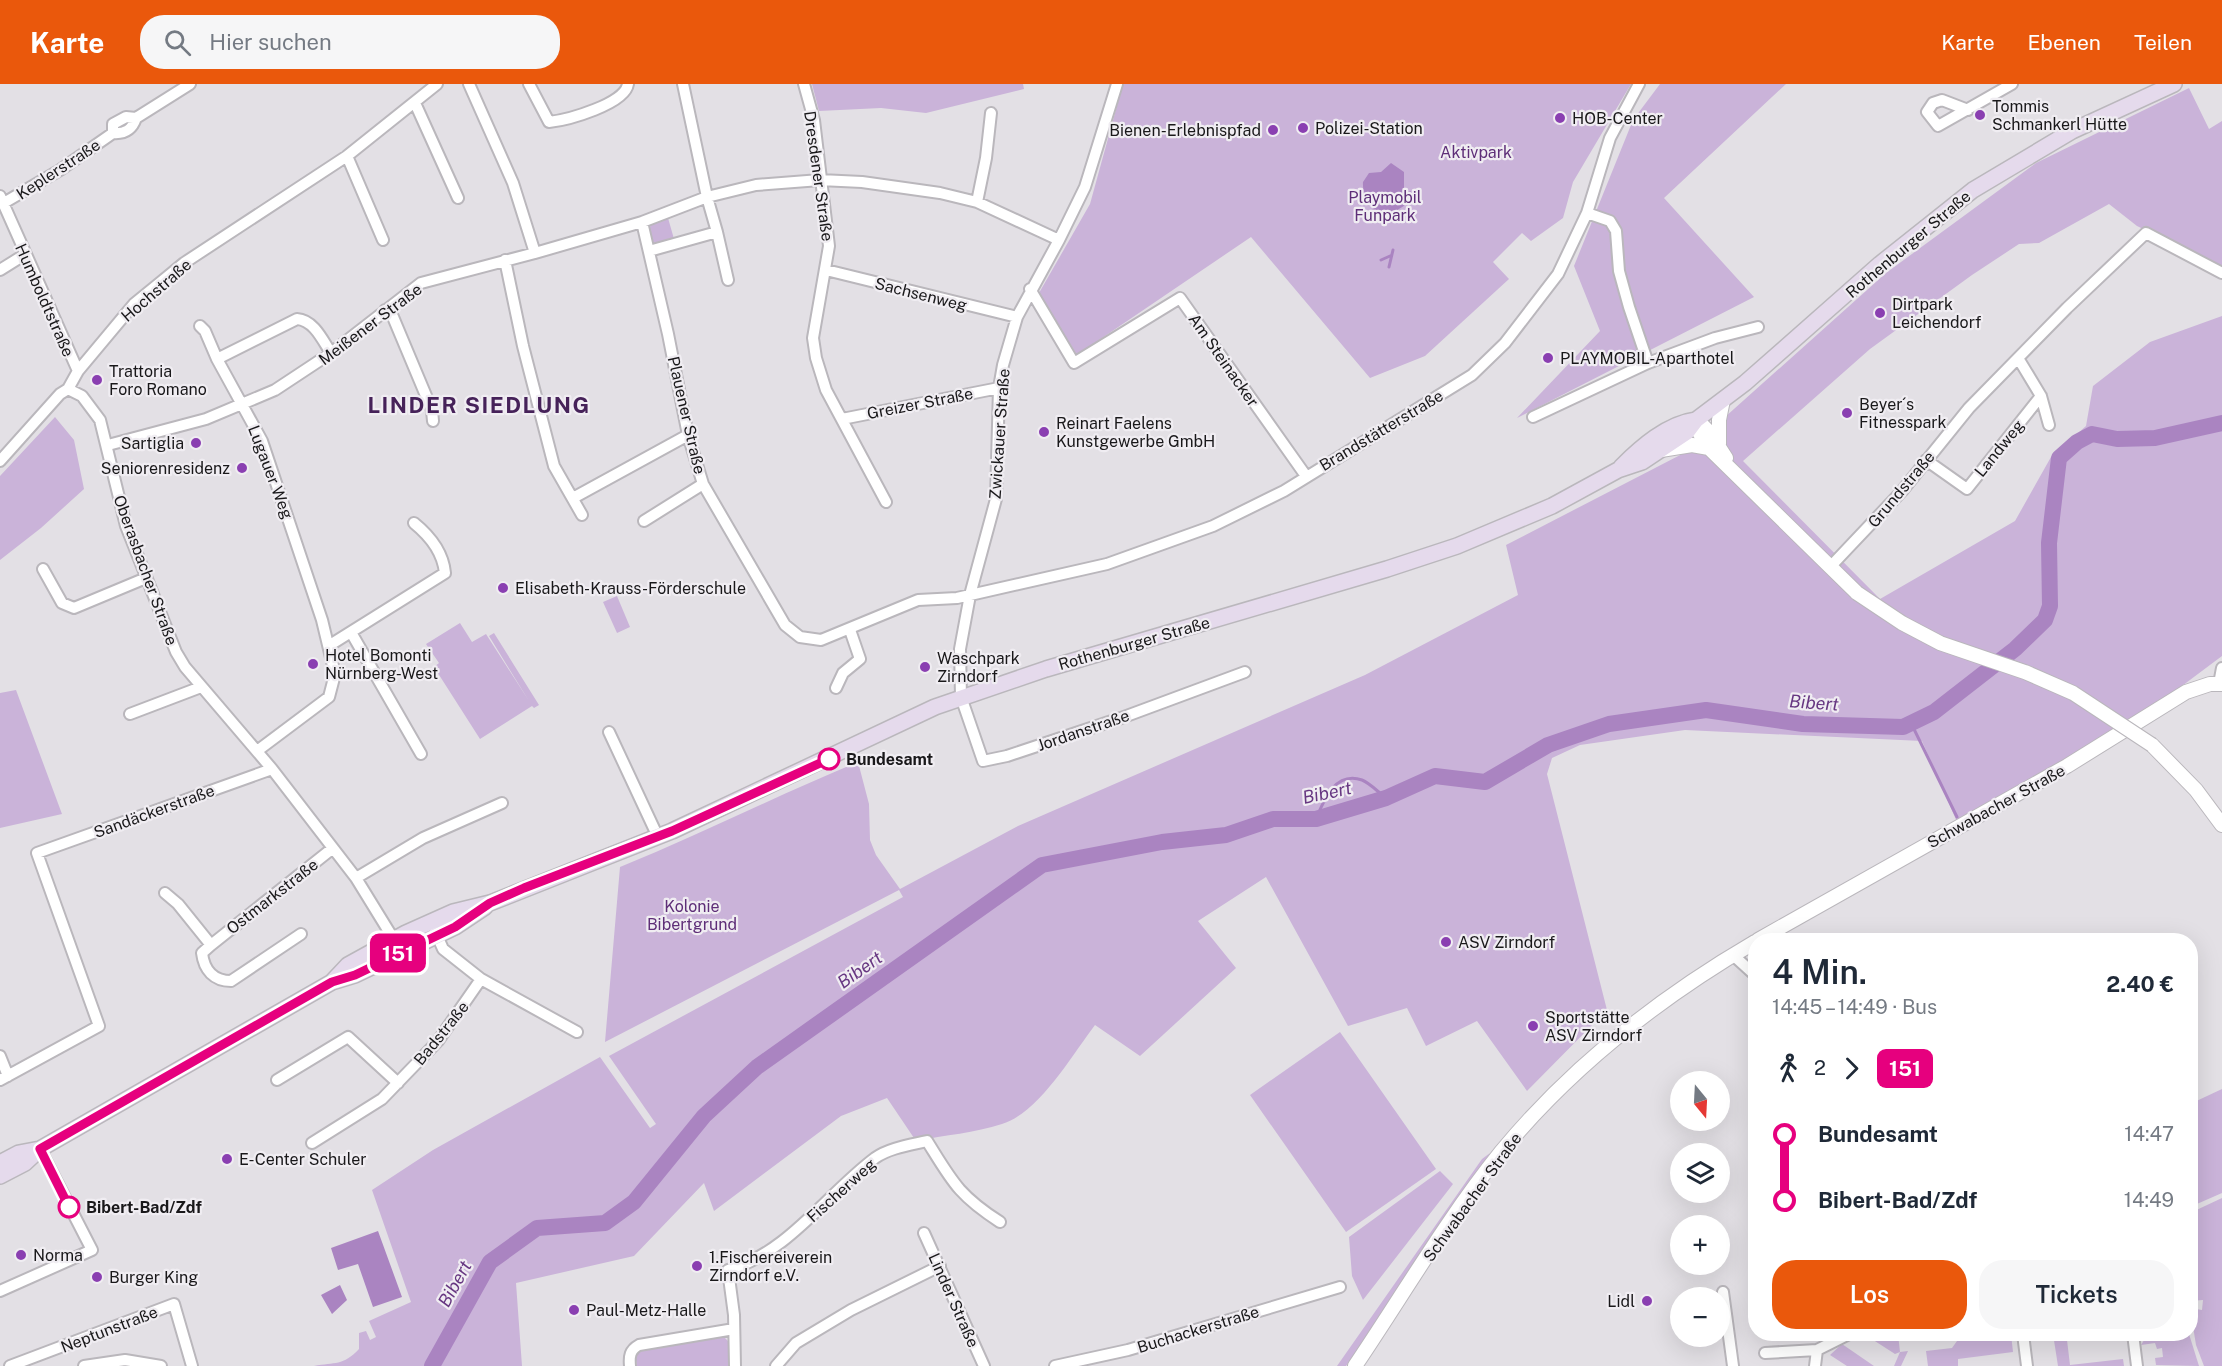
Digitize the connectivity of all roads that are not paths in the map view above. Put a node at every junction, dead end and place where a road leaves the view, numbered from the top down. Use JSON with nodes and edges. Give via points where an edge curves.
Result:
{"nodes":[{"id":1,"x":190,"y":84,"type":"edge"},
{"id":2,"x":437,"y":84,"type":"edge"},
{"id":3,"x":469,"y":84,"type":"edge"},
{"id":4,"x":529,"y":84,"type":"edge"},
{"id":5,"x":628,"y":84,"type":"edge"},
{"id":6,"x":683,"y":84,"type":"edge"},
{"id":7,"x":804,"y":84,"type":"edge"},
{"id":8,"x":1117,"y":84,"type":"edge"},
{"id":9,"x":1639,"y":84,"type":"edge"},
{"id":10,"x":2012,"y":84,"type":"edge"},
{"id":11,"x":2174,"y":84,"type":"edge"},
{"id":12,"x":416,"y":103,"type":"junction"},
{"id":13,"x":1968,"y":110,"type":"dead end"},
{"id":14,"x":991,"y":113,"type":"dead end"},
{"id":15,"x":347,"y":156,"type":"junction"},
{"id":16,"x":820,"y":180,"type":"junction"},
{"id":17,"x":458,"y":198,"type":"dead end"},
{"id":18,"x":707,"y":198,"type":"junction"},
{"id":19,"x":1,"y":200,"type":"edge"},
{"id":20,"x":977,"y":202,"type":"junction"},
{"id":21,"x":1587,"y":213,"type":"junction"},
{"id":22,"x":642,"y":222,"type":"junction"},
{"id":23,"x":717,"y":232,"type":"junction"},
{"id":24,"x":383,"y":240,"type":"dead end"},
{"id":25,"x":1059,"y":240,"type":"junction"},
{"id":26,"x":649,"y":251,"type":"junction"},
{"id":27,"x":535,"y":253,"type":"junction"},
{"id":28,"x":24,"y":255,"type":"junction"},
{"id":29,"x":505,"y":260,"type":"junction"},
{"id":30,"x":0,"y":270,"type":"edge"},
{"id":31,"x":826,"y":270,"type":"junction"},
{"id":32,"x":2222,"y":273,"type":"edge"},
{"id":33,"x":728,"y":280,"type":"dead end"},
{"id":34,"x":1030,"y":289,"type":"junction"},
{"id":35,"x":386,"y":310,"type":"junction"},
{"id":36,"x":1017,"y":317,"type":"junction"},
{"id":37,"x":200,"y":326,"type":"dead end"},
{"id":38,"x":1758,"y":327,"type":"dead end"},
{"id":39,"x":331,"y":353,"type":"junction"},
{"id":40,"x":2018,"y":358,"type":"junction"},
{"id":41,"x":217,"y":359,"type":"junction"},
{"id":42,"x":1648,"y":363,"type":"junction"},
{"id":43,"x":78,"y":371,"type":"junction"},
{"id":44,"x":999,"y":388,"type":"junction"},
{"id":45,"x":68,"y":389,"type":"junction"},
{"id":46,"x":2041,"y":396,"type":"junction"},
{"id":47,"x":1723,"y":400,"type":"junction"},
{"id":48,"x":243,"y":405,"type":"junction"},
{"id":49,"x":1533,"y":417,"type":"dead end"},
{"id":50,"x":842,"y":419,"type":"junction"},
{"id":51,"x":1696,"y":420,"type":"junction"},
{"id":52,"x":433,"y":421,"type":"dead end"},
{"id":53,"x":2049,"y":424,"type":"dead end"},
{"id":54,"x":688,"y":435,"type":"junction"},
{"id":55,"x":108,"y":445,"type":"junction"},
{"id":56,"x":1714,"y":446,"type":"junction"},
{"id":57,"x":1661,"y":450,"type":"junction"},
{"id":58,"x":1926,"y":460,"type":"junction"},
{"id":59,"x":0,"y":461,"type":"edge"},
{"id":60,"x":1618,"y":470,"type":"junction"},
{"id":61,"x":1306,"y":476,"type":"junction"},
{"id":62,"x":703,"y":484,"type":"junction"},
{"id":63,"x":573,"y":498,"type":"junction"},
{"id":64,"x":886,"y":502,"type":"dead end"},
{"id":65,"x":582,"y":515,"type":"dead end"},
{"id":66,"x":644,"y":521,"type":"dead end"},
{"id":67,"x":414,"y":523,"type":"dead end"},
{"id":68,"x":1831,"y":566,"type":"junction"},
{"id":69,"x":43,"y":569,"type":"dead end"},
{"id":70,"x":146,"y":578,"type":"junction"},
{"id":71,"x":970,"y":595,"type":"junction"},
{"id":72,"x":850,"y":630,"type":"junction"},
{"id":73,"x":352,"y":634,"type":"junction"},
{"id":74,"x":330,"y":645,"type":"junction"},
{"id":75,"x":2222,"y":668,"type":"edge"},
{"id":76,"x":1245,"y":672,"type":"dead end"},
{"id":77,"x":2221,"y":684,"type":"edge"},
{"id":78,"x":201,"y":687,"type":"junction"},
{"id":79,"x":836,"y":688,"type":"dead end"},
{"id":80,"x":961,"y":697,"type":"junction"},
{"id":81,"x":130,"y":714,"type":"dead end"},
{"id":82,"x":609,"y":732,"type":"dead end"},
{"id":83,"x":256,"y":751,"type":"junction"},
{"id":84,"x":421,"y":754,"type":"dead end"},
{"id":85,"x":272,"y":769,"type":"junction"},
{"id":86,"x":502,"y":803,"type":"dead end"},
{"id":87,"x":2222,"y":825,"type":"edge"},
{"id":88,"x":658,"y":837,"type":"junction"},
{"id":89,"x":333,"y":848,"type":"junction"},
{"id":90,"x":356,"y":878,"type":"junction"},
{"id":91,"x":165,"y":893,"type":"dead end"},
{"id":92,"x":435,"y":929,"type":"junction"},
{"id":93,"x":1771,"y":933,"type":"edge"},
{"id":94,"x":301,"y":934,"type":"dead end"},
{"id":95,"x":211,"y":945,"type":"junction"},
{"id":96,"x":397,"y":946,"type":"junction"},
{"id":97,"x":1748,"y":946,"type":"edge"},
{"id":98,"x":1733,"y":955,"type":"junction"},
{"id":99,"x":1748,"y":969,"type":"edge"},
{"id":100,"x":481,"y":979,"type":"junction"},
{"id":101,"x":577,"y":1032,"type":"dead end"},
{"id":102,"x":0,"y":1056,"type":"edge"},
{"id":103,"x":4,"y":1078,"type":"edge"},
{"id":104,"x":277,"y":1080,"type":"dead end"},
{"id":105,"x":398,"y":1083,"type":"junction"},
{"id":106,"x":312,"y":1143,"type":"dead end"},
{"id":107,"x":40,"y":1149,"type":"junction"},
{"id":108,"x":0,"y":1162,"type":"edge"},
{"id":109,"x":0,"y":1176,"type":"edge"},
{"id":110,"x":1000,"y":1222,"type":"dead end"},
{"id":111,"x":924,"y":1233,"type":"dead end"},
{"id":112,"x":940,"y":1266,"type":"junction"},
{"id":113,"x":1340,"y":1287,"type":"dead end"},
{"id":114,"x":0,"y":1291,"type":"edge"},
{"id":115,"x":734,"y":1329,"type":"junction"},
{"id":116,"x":1835,"y":1341,"type":"edge"},
{"id":117,"x":2024,"y":1341,"type":"edge"},
{"id":118,"x":2134,"y":1341,"type":"edge"},
{"id":119,"x":1730,"y":1344,"type":"edge"},
{"id":120,"x":1817,"y":1350,"type":"junction"},
{"id":121,"x":1765,"y":1353,"type":"dead end"},
{"id":122,"x":23,"y":1364,"type":"edge"},
{"id":123,"x":10,"y":1366,"type":"edge"},
{"id":124,"x":84,"y":1366,"type":"edge"},
{"id":125,"x":161,"y":1366,"type":"edge"},
{"id":126,"x":192,"y":1366,"type":"edge"},
{"id":127,"x":630,"y":1366,"type":"edge"},
{"id":128,"x":735,"y":1366,"type":"edge"},
{"id":129,"x":776,"y":1366,"type":"edge"},
{"id":130,"x":984,"y":1366,"type":"edge"},
{"id":131,"x":1055,"y":1366,"type":"edge"},
{"id":132,"x":1355,"y":1366,"type":"edge"},
{"id":133,"x":1733,"y":1366,"type":"edge"},
{"id":134,"x":1815,"y":1366,"type":"edge"},
{"id":135,"x":2027,"y":1366,"type":"edge"},
{"id":136,"x":2137,"y":1366,"type":"edge"}],
"edges":[{"from":1,"to":19,"type":"street","name":"Keplerstraße","via":[[136,118],[126,117],[113,124],[113,133],[60,170]]},
{"from":2,"to":12,"type":"street","name":"Hochstraße"},
{"from":3,"to":27,"type":"street","via":[[513,183]]},
{"from":4,"to":5,"type":"street","via":[[549,122],[614,102],[624,95]]},
{"from":6,"to":18,"type":"street"},
{"from":7,"to":16,"type":"street","name":"Dresdener Straße"},
{"from":8,"to":25,"type":"street","name":"Zwickauer Straße","via":[[1085,187]]},
{"from":9,"to":21,"type":"street","name":"Brandstätterstraße","via":[[1610,138]]},
{"from":10,"to":13,"type":"street"},
{"from":11,"to":47,"type":"main road","name":"Rothenburger Straße","via":[[2072,131],[1973,190],[1920,230]]},
{"from":12,"to":15,"type":"street","name":"Hochstraße"},
{"from":12,"to":17,"type":"street"},
{"from":14,"to":20,"type":"street"},
{"from":15,"to":24,"type":"street"},
{"from":15,"to":43,"type":"street","name":"Hochstraße","via":[[184,263],[134,304]]},
{"from":16,"to":18,"type":"street","name":"Meißener Straße","via":[[756,184]]},
{"from":16,"to":20,"type":"street","name":"Meißener Straße","via":[[907,187]]},
{"from":16,"to":31,"type":"street","name":"Dresdener Straße","via":[[829,246]]},
{"from":18,"to":22,"type":"street","name":"Meißener Straße"},
{"from":18,"to":23,"type":"street"},
{"from":19,"to":28,"type":"street","name":"Humboldtstraße"},
{"from":20,"to":25,"type":"street","name":"Meißener Straße"},
{"from":21,"to":42,"type":"street","via":[[1610,221],[1616,231],[1619,271]]},
{"from":21,"to":61,"type":"street","name":"Brandstätterstraße","via":[[1558,274],[1505,343],[1472,375]]},
{"from":22,"to":26,"type":"street","name":"Plauener Straße"},
{"from":22,"to":27,"type":"street","name":"Meißener Straße"},
{"from":23,"to":26,"type":"street"},
{"from":23,"to":33,"type":"street"},
{"from":25,"to":34,"type":"street","name":"Zwickauer Straße"},
{"from":26,"to":54,"type":"street","name":"Plauener Straße"},
{"from":27,"to":29,"type":"street","name":"Meißener Straße"},
{"from":28,"to":30,"type":"street"},
{"from":28,"to":43,"type":"street","name":"Humboldtstraße"},
{"from":29,"to":35,"type":"street","name":"Meißener Straße","via":[[420,283]]},
{"from":29,"to":63,"type":"street","via":[[522,346],[554,466]]},
{"from":31,"to":36,"type":"street","name":"Sachsenweg"},
{"from":31,"to":50,"type":"street","name":"Dresdener Straße","via":[[813,338],[826,390]]},
{"from":32,"to":40,"type":"street","name":"Grundstraße","via":[[2146,233]]},
{"from":34,"to":36,"type":"street","name":"Zwickauer Straße"},
{"from":34,"to":61,"type":"street","name":"Am Steinacker","via":[[1074,363],[1180,298]]},
{"from":35,"to":39,"type":"street","name":"Meißener Straße"},
{"from":35,"to":52,"type":"street","via":[[393,317],[432,410]]},
{"from":36,"to":44,"type":"street","name":"Zwickauer Straße"},
{"from":37,"to":41,"type":"street","name":"Lugauer Weg"},
{"from":38,"to":42,"type":"street"},
{"from":39,"to":41,"type":"street","via":[[314,328],[297,320]]},
{"from":39,"to":48,"type":"street","name":"Meißener Straße","via":[[293,380]]},
{"from":40,"to":46,"type":"street"},
{"from":40,"to":58,"type":"street","name":"Grundstraße"},
{"from":41,"to":48,"type":"street","name":"Lugauer Weg"},
{"from":42,"to":49,"type":"street"},
{"from":43,"to":45,"type":"street","name":"Hochstraße"},
{"from":44,"to":50,"type":"street","name":"Greizer Straße"},
{"from":44,"to":71,"type":"street","name":"Zwickauer Straße","via":[[996,499]]},
{"from":45,"to":55,"type":"street","name":"Oberasbacher Straße","via":[[82,396],[97,413]]},
{"from":45,"to":59,"type":"street","name":"Hochstraße"},
{"from":46,"to":53,"type":"street"},
{"from":46,"to":58,"type":"street","name":"Landweg","via":[[1967,489]]},
{"from":47,"to":51,"type":"main road","name":"Rothenburger Straße"},
{"from":47,"to":56,"type":"street"},
{"from":48,"to":55,"type":"street","name":"Meißener Straße","via":[[183,426]]},
{"from":48,"to":74,"type":"street","name":"Lugauer Weg","via":[[262,441]]},
{"from":50,"to":64,"type":"street","name":"Dresdener Straße"},
{"from":51,"to":56,"type":"street","via":[[1699,432]]},
{"from":51,"to":57,"type":"main road","name":"Rothenburger Straße","via":[[1687,432]]},
{"from":51,"to":60,"type":"main road","name":"Rothenburger Straße","via":[[1680,422],[1669,429]]},
{"from":54,"to":62,"type":"street","name":"Plauener Straße"},
{"from":54,"to":63,"type":"street"},
{"from":55,"to":70,"type":"street","name":"Oberasbacher Straße","via":[[123,516]]},
{"from":56,"to":57,"type":"street"},
{"from":56,"to":68,"type":"street","via":[[1731,468]]},
{"from":57,"to":60,"type":"main road","name":"Rothenburger Straße"},
{"from":58,"to":68,"type":"street","name":"Grundstraße"},
{"from":60,"to":80,"type":"main road","name":"Rothenburger Straße","via":[[1552,506],[1448,549]]},
{"from":61,"to":71,"type":"street","name":"Brandstätterstraße","via":[[1213,526],[1107,564]]},
{"from":62,"to":66,"type":"street"},
{"from":62,"to":72,"type":"street","name":"Plauener Straße","via":[[788,629],[800,638],[816,641]]},
{"from":63,"to":65,"type":"street"},
{"from":67,"to":73,"type":"street","via":[[431,537],[445,573]]},
{"from":68,"to":87,"type":"street","bridge":true,"via":[[1857,593],[1902,623],[1940,643],[2073,693],[2152,745],[2196,790]]},
{"from":69,"to":70,"type":"street","via":[[62,603],[74,608]]},
{"from":70,"to":78,"type":"street","name":"Oberasbacher Straße","via":[[176,652]]},
{"from":71,"to":72,"type":"street","name":"Plauener Straße","via":[[918,600]]},
{"from":71,"to":80,"type":"street","name":"Zwickauer Straße","via":[[960,649]]},
{"from":72,"to":79,"type":"street","via":[[860,659],[843,673]]},
{"from":73,"to":74,"type":"street"},
{"from":73,"to":84,"type":"street"},
{"from":74,"to":83,"type":"street","name":"Lugauer Weg","via":[[335,675],[329,697]]},
{"from":75,"to":77,"type":"street","name":"Schwabacher Straße"},
{"from":76,"to":80,"type":"street","name":"Jordanstraße","via":[[1111,721],[983,761]]},
{"from":77,"to":93,"type":"street","name":"Schwabacher Straße","via":[[2186,692],[2088,754]]},
{"from":78,"to":81,"type":"street"},
{"from":78,"to":83,"type":"street","name":"Oberasbacher Straße"},
{"from":80,"to":88,"type":"main road","name":"Rothenburger Straße"},
{"from":82,"to":88,"type":"street"},
{"from":83,"to":85,"type":"street","name":"Oberasbacher Straße"},
{"from":85,"to":89,"type":"street","name":"Oberasbacher Straße"},
{"from":85,"to":103,"type":"street","name":"Sandäckerstraße","via":[[37,853],[99,1026]]},
{"from":86,"to":90,"type":"street","via":[[423,838]]},
{"from":88,"to":92,"type":"main road","name":"Rothenburger Straße","via":[[490,903],[467,921]]},
{"from":89,"to":90,"type":"street","name":"Oberasbacher Straße"},
{"from":89,"to":95,"type":"street","name":"Ostmarkstraße"},
{"from":90,"to":96,"type":"street","name":"Oberasbacher Straße"},
{"from":91,"to":95,"type":"street","name":"Ostmarkstraße"},
{"from":92,"to":96,"type":"main road","name":"Rothenburger Straße"},
{"from":92,"to":100,"type":"street","via":[[443,949]]},
{"from":94,"to":95,"type":"street","name":"Ostmarkstraße","via":[[231,981],[220,981],[203,962],[202,953]]},
{"from":96,"to":107,"type":"main road","name":"Rothenburger Straße","via":[[348,965],[332,982]]},
{"from":97,"to":98,"type":"street","name":"Schwabacher Straße"},
{"from":98,"to":99,"type":"street"},
{"from":98,"to":132,"type":"street","name":"Schwabacher Straße","via":[[1621,1032],[1535,1113],[1473,1190]]},
{"from":100,"to":101,"type":"street"},
{"from":100,"to":105,"type":"street","name":"Badstraße","via":[[438,1041]]},
{"from":102,"to":103,"type":"street"},
{"from":104,"to":105,"type":"street","via":[[348,1037]]},
{"from":105,"to":106,"type":"street","name":"Badstraße","via":[[382,1099]]},
{"from":107,"to":108,"type":"main road","name":"Rothenburger Straße"},
{"from":107,"to":109,"type":"main road","name":"Rothenburger Straße","via":[[25,1163]]},
{"from":107,"to":114,"type":"street","via":[[92,1250]]},
{"from":110,"to":115,"type":"street","name":"Fischerweg","via":[[958,1191],[927,1141],[897,1148],[876,1157],[777,1244],[728,1270]]},
{"from":111,"to":112,"type":"street","name":"Linder Straße"},
{"from":112,"to":129,"type":"street","via":[[851,1310],[796,1343]]},
{"from":112,"to":130,"type":"street","name":"Linder Straße"},
{"from":113,"to":131,"type":"street","name":"Buchackerstraße","via":[[1128,1350]]},
{"from":115,"to":127,"type":"street","via":[[639,1345],[632,1349]]},
{"from":115,"to":128,"type":"street"},
{"from":116,"to":120,"type":"street"},
{"from":117,"to":135,"type":"street"},
{"from":118,"to":136,"type":"street"},
{"from":119,"to":133,"type":"street"},
{"from":120,"to":121,"type":"street"},
{"from":120,"to":134,"type":"street"},
{"from":122,"to":123,"type":"street","name":"Neptunstraße"},
{"from":122,"to":126,"type":"street","name":"Neptunstraße","via":[[174,1304]]},
{"from":124,"to":125,"type":"street","name":"Neptunstraße","via":[[125,1360]]}]}
